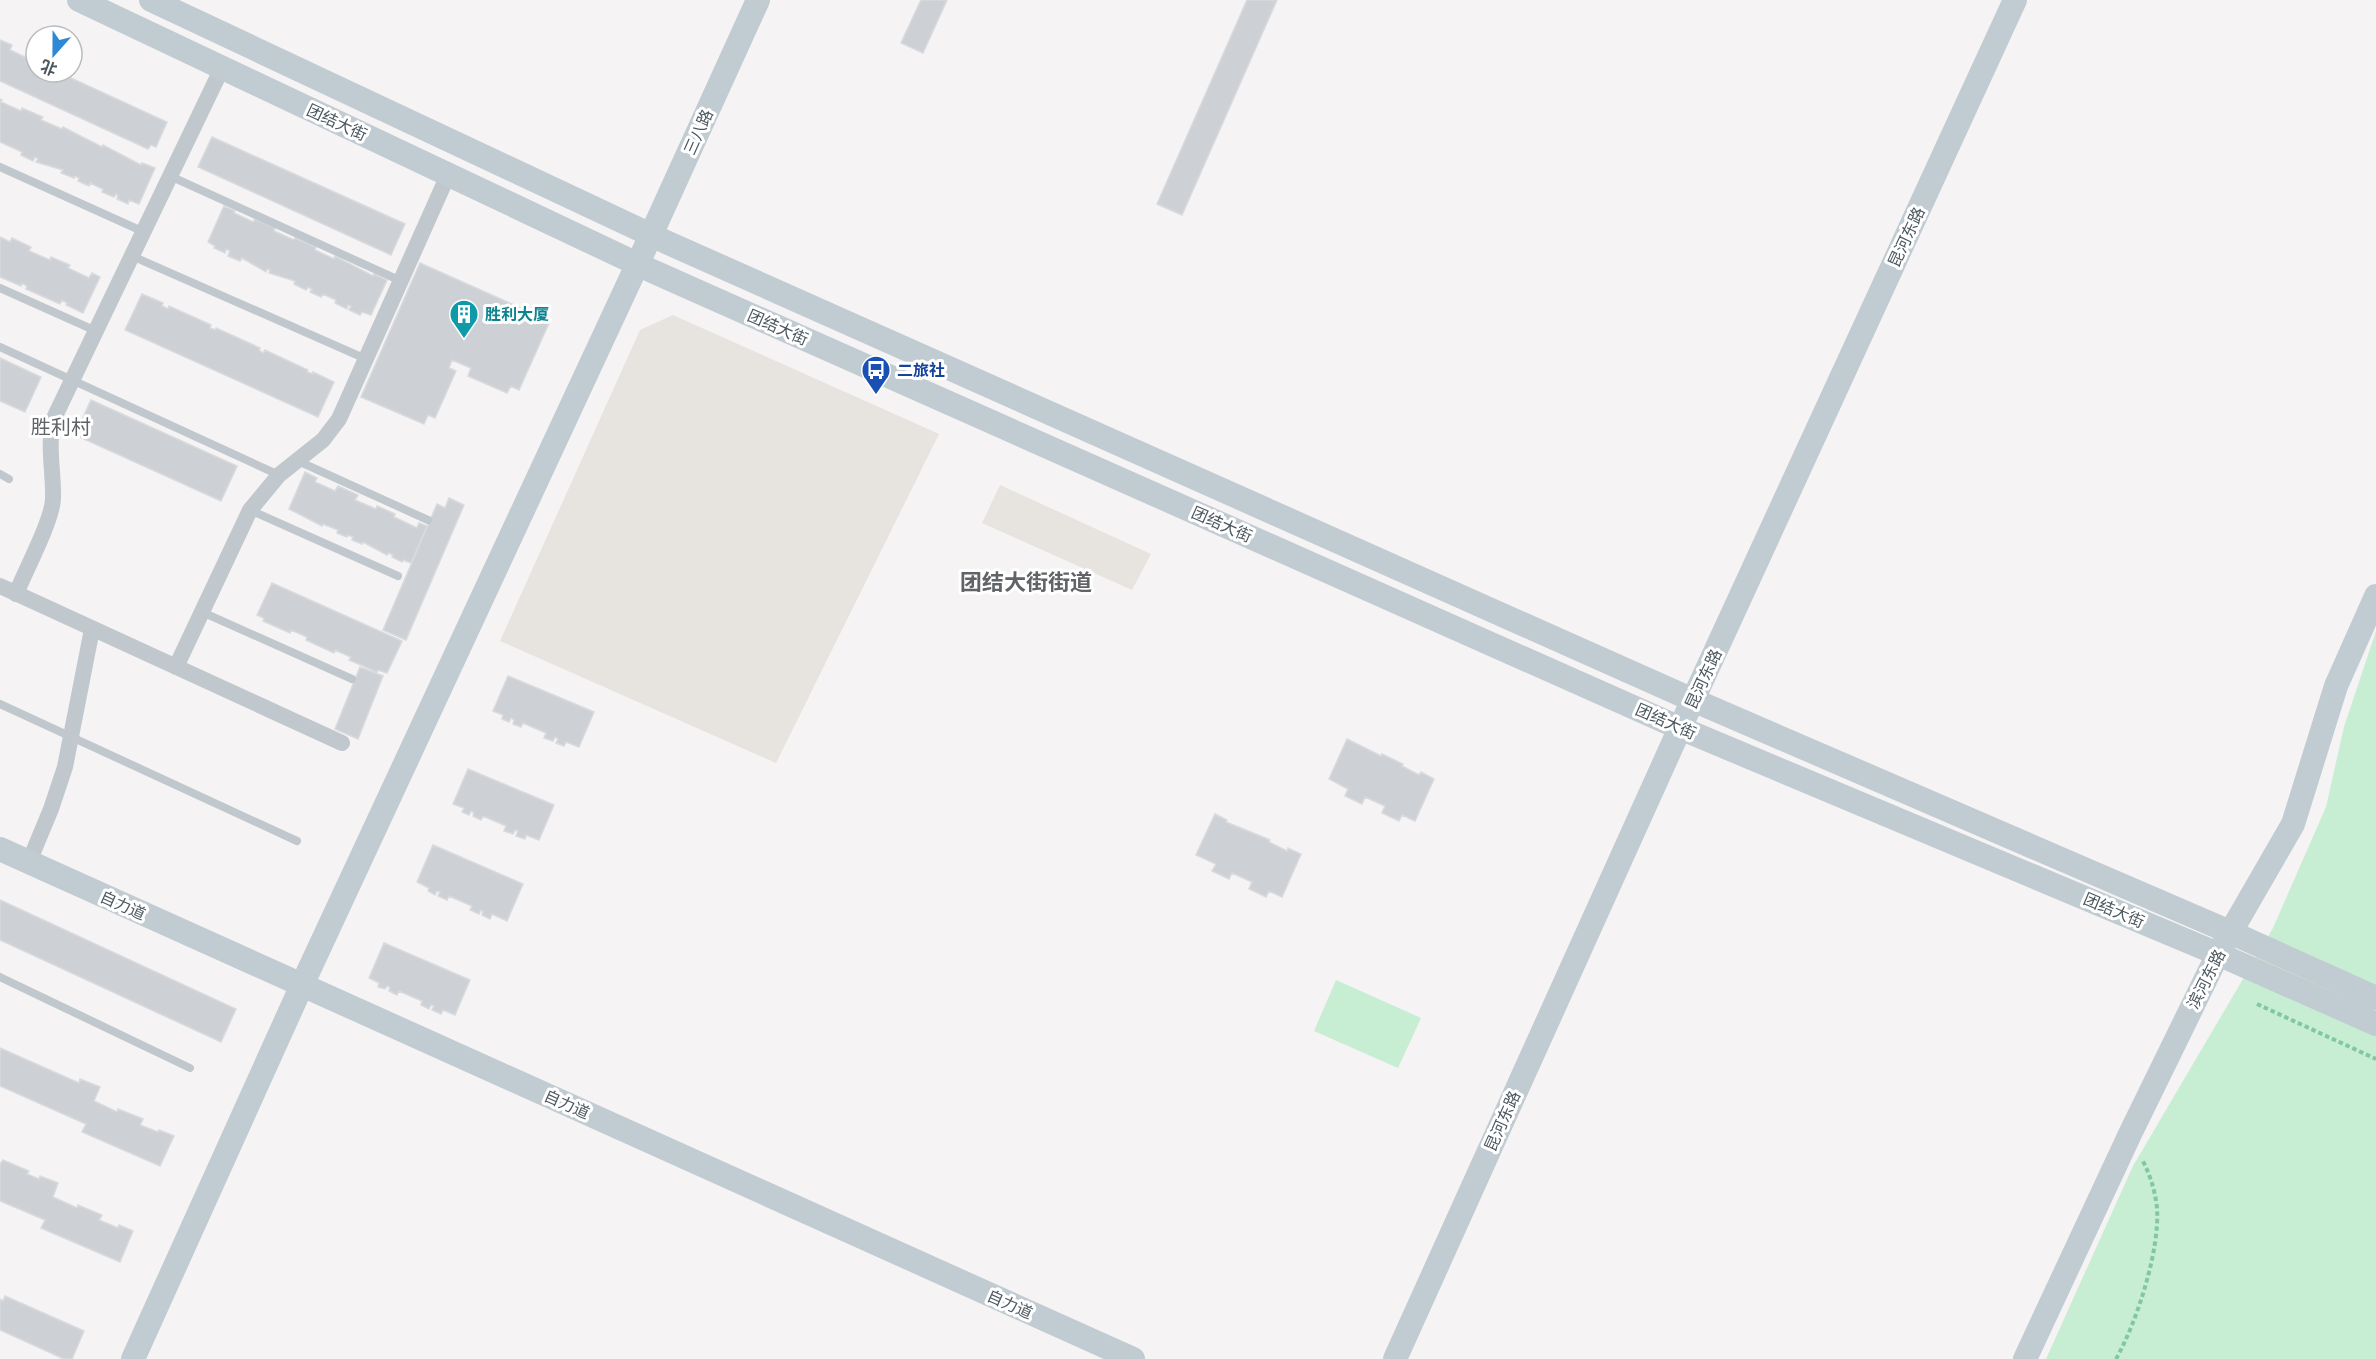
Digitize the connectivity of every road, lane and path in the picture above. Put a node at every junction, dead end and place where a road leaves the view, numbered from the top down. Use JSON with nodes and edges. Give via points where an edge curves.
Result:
{"nodes":[{"id":1,"x":79,"y":0,"type":"edge"},
{"id":2,"x":151,"y":0,"type":"edge"},
{"id":3,"x":758,"y":0,"type":"edge"},
{"id":4,"x":2015,"y":0,"type":"edge"},
{"id":5,"x":222,"y":68,"type":"junction"},
{"id":6,"x":0,"y":167,"type":"edge"},
{"id":7,"x":448,"y":175,"type":"junction"},
{"id":8,"x":170,"y":176,"type":"junction"},
{"id":9,"x":144,"y":232,"type":"junction"},
{"id":10,"x":651,"y":235,"type":"junction"},
{"id":11,"x":132,"y":256,"type":"junction"},
{"id":12,"x":637,"y":264,"type":"junction"},
{"id":13,"x":401,"y":281,"type":"junction"},
{"id":14,"x":0,"y":288,"type":"edge"},
{"id":15,"x":96,"y":332,"type":"junction"},
{"id":16,"x":0,"y":347,"type":"edge"},
{"id":17,"x":366,"y":359,"type":"junction"},
{"id":18,"x":72,"y":380,"type":"junction"},
{"id":19,"x":298,"y":461,"type":"junction"},
{"id":20,"x":0,"y":474,"type":"edge"},
{"id":21,"x":279,"y":475,"type":"junction"},
{"id":22,"x":9,"y":479,"type":"dead end"},
{"id":23,"x":250,"y":510,"type":"junction"},
{"id":24,"x":428,"y":520,"type":"dead end"},
{"id":25,"x":398,"y":576,"type":"dead end"},
{"id":26,"x":0,"y":586,"type":"edge"},
{"id":27,"x":16,"y":594,"type":"junction"},
{"id":28,"x":2376,"y":596,"type":"edge"},
{"id":29,"x":202,"y":612,"type":"junction"},
{"id":30,"x":92,"y":629,"type":"junction"},
{"id":31,"x":176,"y":667,"type":"junction"},
{"id":32,"x":352,"y":679,"type":"dead end"},
{"id":33,"x":1693,"y":700,"type":"junction"},
{"id":34,"x":0,"y":704,"type":"edge"},
{"id":35,"x":1680,"y":728,"type":"junction"},
{"id":36,"x":71,"y":736,"type":"junction"},
{"id":37,"x":342,"y":743,"type":"dead end"},
{"id":38,"x":297,"y":841,"type":"dead end"},
{"id":39,"x":0,"y":849,"type":"edge"},
{"id":40,"x":29,"y":862,"type":"junction"},
{"id":41,"x":2230,"y":932,"type":"junction"},
{"id":42,"x":2217,"y":954,"type":"junction"},
{"id":43,"x":0,"y":977,"type":"edge"},
{"id":44,"x":302,"y":985,"type":"junction"},
{"id":45,"x":2376,"y":998,"type":"edge"},
{"id":46,"x":2257,"y":1004,"type":"dead end"},
{"id":47,"x":2376,"y":1024,"type":"edge"},
{"id":48,"x":2376,"y":1059,"type":"edge"},
{"id":49,"x":190,"y":1068,"type":"dead end"},
{"id":50,"x":2130,"y":1134,"type":"junction"},
{"id":51,"x":133,"y":1359,"type":"edge"},
{"id":52,"x":1133,"y":1359,"type":"edge"},
{"id":53,"x":1395,"y":1359,"type":"edge"},
{"id":54,"x":2025,"y":1359,"type":"edge"},
{"id":55,"x":2116,"y":1359,"type":"edge"}],
"edges":[{"from":1,"to":5,"type":"main road","name":"团结大街"},
{"from":2,"to":10,"type":"main road","name":"团结大街"},
{"from":3,"to":10,"type":"main road","name":"三八路"},
{"from":4,"to":33,"type":"main road","name":"昆河东路"},
{"from":5,"to":7,"type":"main road","name":"团结大街"},
{"from":5,"to":8,"type":"street"},
{"from":6,"to":9,"type":"lane"},
{"from":7,"to":12,"type":"main road","name":"团结大街"},
{"from":7,"to":13,"type":"street"},
{"from":8,"to":9,"type":"street"},
{"from":8,"to":13,"type":"lane"},
{"from":9,"to":11,"type":"street"},
{"from":10,"to":12,"type":"main road","name":"三八路"},
{"from":10,"to":33,"type":"main road","name":"团结大街"},
{"from":11,"to":15,"type":"street"},
{"from":11,"to":17,"type":"lane"},
{"from":12,"to":35,"type":"main road","name":"团结大街"},
{"from":12,"to":44,"type":"main road","name":"三八路"},
{"from":13,"to":17,"type":"street"},
{"from":14,"to":15,"type":"lane"},
{"from":15,"to":18,"type":"street"},
{"from":16,"to":18,"type":"lane"},
{"from":17,"to":19,"type":"street","via":[[339,419],[323,440]]},
{"from":18,"to":21,"type":"lane"},
{"from":18,"to":27,"type":"street","via":[[52,426],[50,513]]},
{"from":19,"to":21,"type":"street"},
{"from":19,"to":24,"type":"lane"},
{"from":20,"to":22,"type":"lane"},
{"from":21,"to":23,"type":"street"},
{"from":23,"to":25,"type":"lane"},
{"from":23,"to":29,"type":"street"},
{"from":26,"to":27,"type":"street"},
{"from":27,"to":30,"type":"street"},
{"from":28,"to":41,"type":"main road","name":"滨河东路","via":[[2336,686],[2293,824]]},
{"from":29,"to":31,"type":"street"},
{"from":29,"to":32,"type":"lane"},
{"from":30,"to":31,"type":"street"},
{"from":30,"to":36,"type":"street"},
{"from":31,"to":37,"type":"street"},
{"from":33,"to":35,"type":"main road","name":"昆河东路"},
{"from":33,"to":41,"type":"main road","name":"团结大街"},
{"from":34,"to":36,"type":"lane"},
{"from":35,"to":42,"type":"main road","name":"团结大街"},
{"from":35,"to":53,"type":"main road","name":"昆河东路"},
{"from":36,"to":38,"type":"lane"},
{"from":36,"to":40,"type":"street","via":[[60,784]]},
{"from":39,"to":40,"type":"main road","name":"自力道"},
{"from":40,"to":44,"type":"main road","name":"自力道"},
{"from":41,"to":42,"type":"main road","name":"滨河东路"},
{"from":41,"to":45,"type":"main road","name":"团结大街"},
{"from":42,"to":47,"type":"main road","name":"团结大街"},
{"from":42,"to":50,"type":"main road","name":"滨河东路"},
{"from":43,"to":49,"type":"lane"},
{"from":44,"to":51,"type":"main road","name":"三八路"},
{"from":44,"to":52,"type":"main road","name":"自力道"},
{"from":46,"to":48,"type":"path"},
{"from":50,"to":54,"type":"main road","name":"滨河东路"},
{"from":50,"to":55,"type":"path","via":[[2152,1181],[2157,1209],[2151,1266]]}]}
